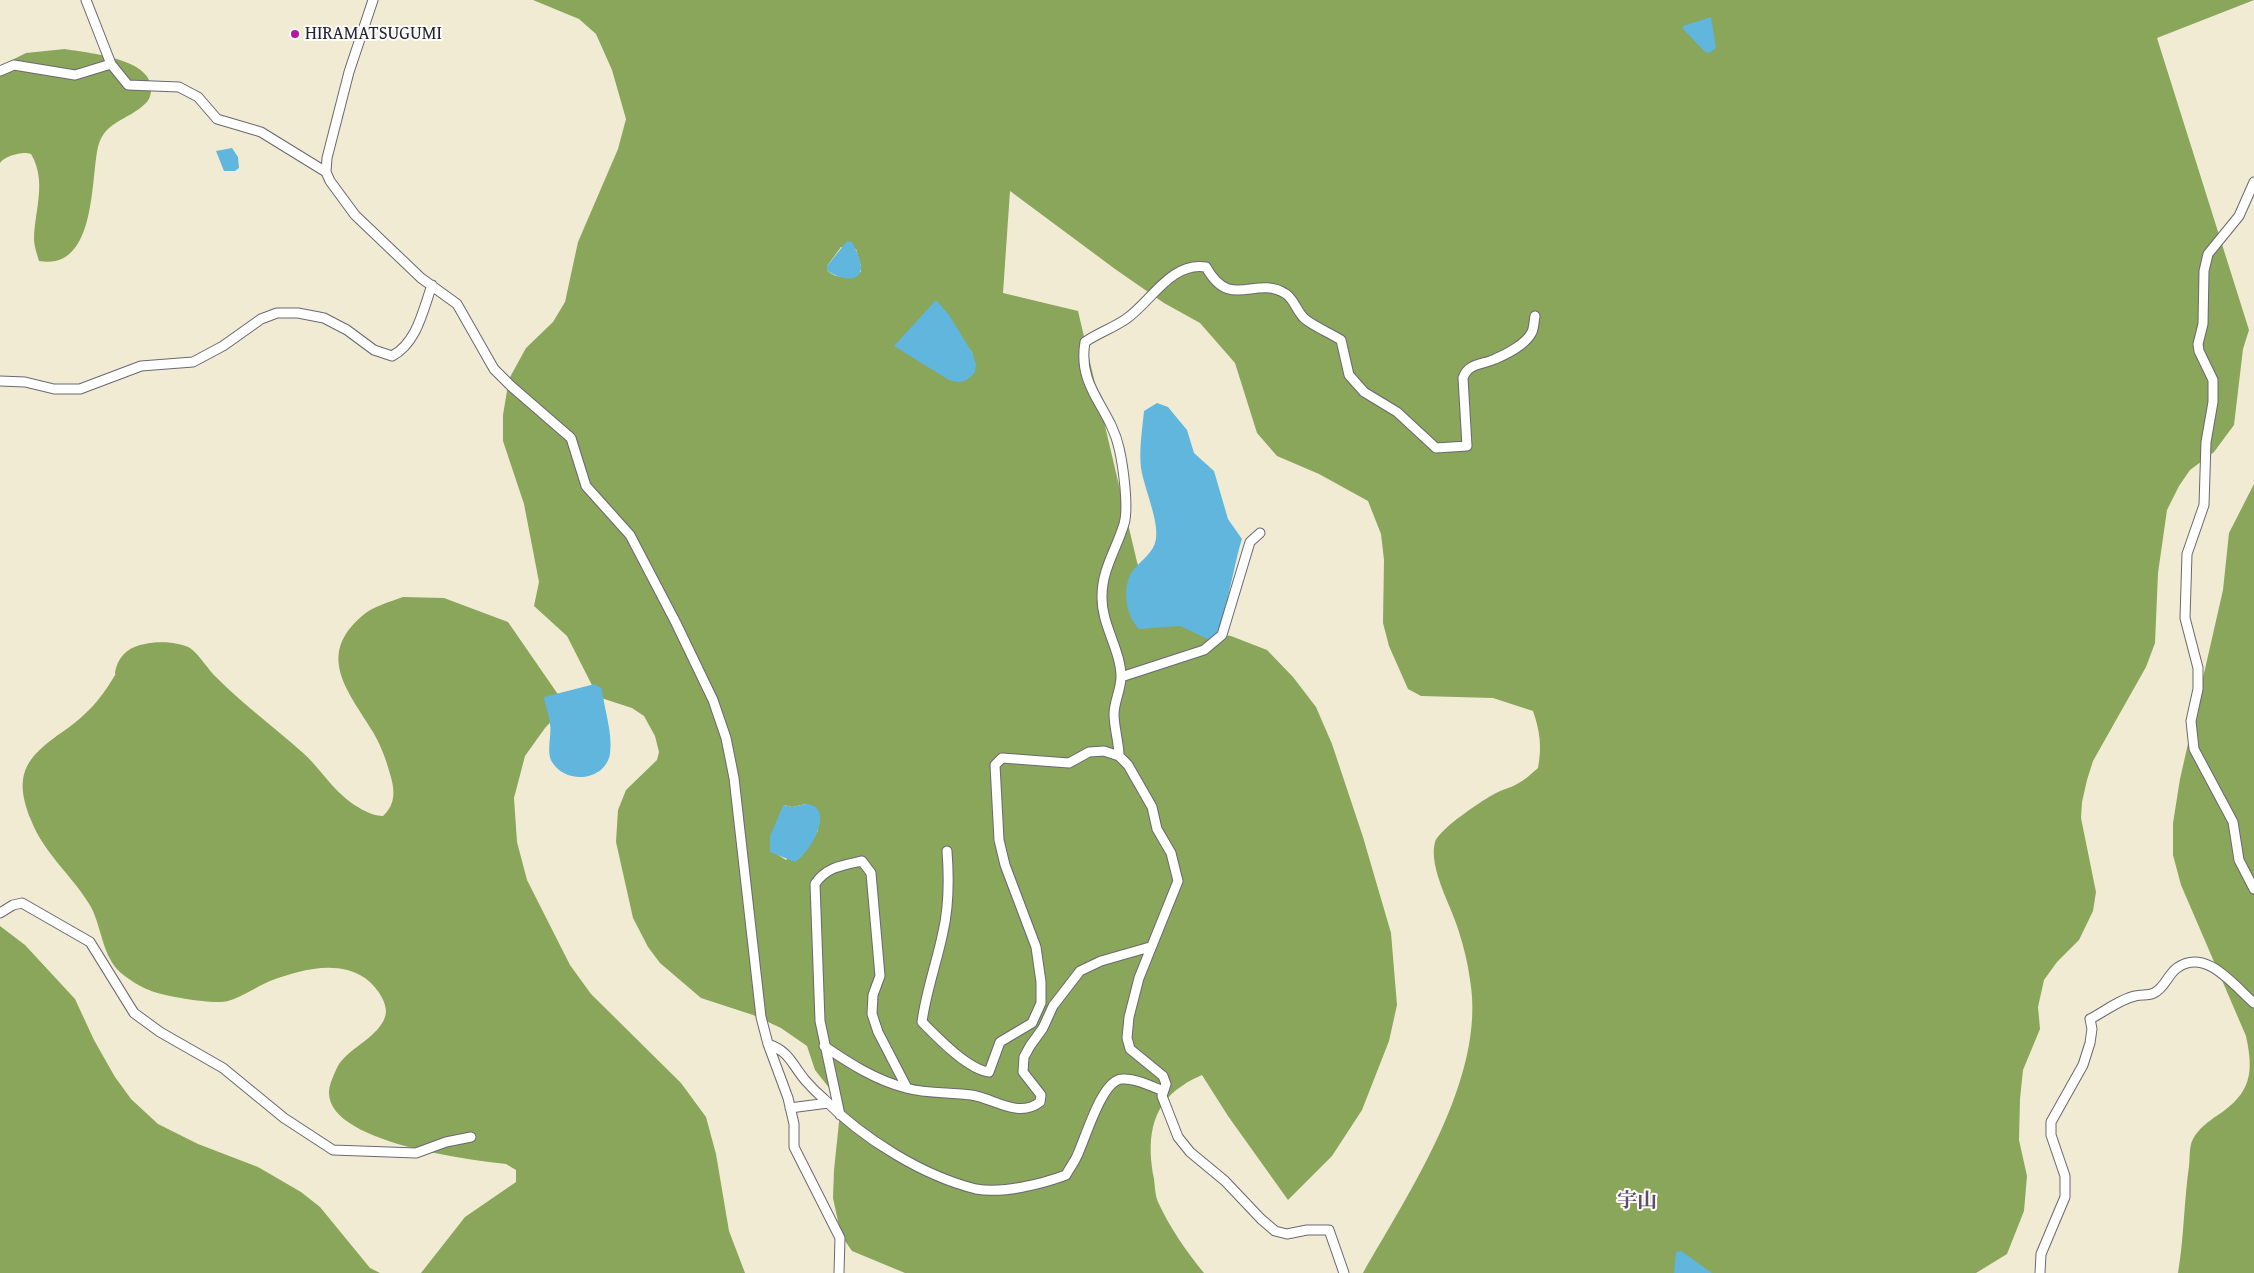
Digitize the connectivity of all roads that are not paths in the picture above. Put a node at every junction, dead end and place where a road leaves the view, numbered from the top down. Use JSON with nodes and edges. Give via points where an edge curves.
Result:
{"nodes":[{"id":1,"x":86,"y":0,"type":"edge"},
{"id":2,"x":373,"y":0,"type":"edge"},
{"id":3,"x":111,"y":64,"type":"junction"},
{"id":4,"x":0,"y":71,"type":"edge"},
{"id":5,"x":326,"y":172,"type":"junction"},
{"id":6,"x":2254,"y":182,"type":"edge"},
{"id":7,"x":432,"y":285,"type":"junction"},
{"id":8,"x":1535,"y":316,"type":"dead end"},
{"id":9,"x":0,"y":381,"type":"edge"},
{"id":10,"x":1260,"y":533,"type":"dead end"},
{"id":11,"x":1121,"y":677,"type":"junction"},
{"id":12,"x":1119,"y":756,"type":"junction"},
{"id":13,"x":947,"y":851,"type":"dead end"},
{"id":14,"x":2254,"y":889,"type":"edge"},
{"id":15,"x":0,"y":913,"type":"edge"},
{"id":16,"x":1150,"y":947,"type":"junction"},
{"id":17,"x":2254,"y":1003,"type":"edge"},
{"id":18,"x":768,"y":1044,"type":"junction"},
{"id":19,"x":824,"y":1046,"type":"junction"},
{"id":20,"x":906,"y":1088,"type":"junction"},
{"id":21,"x":1163,"y":1091,"type":"junction"},
{"id":22,"x":828,"y":1103,"type":"junction"},
{"id":23,"x":790,"y":1108,"type":"junction"},
{"id":24,"x":840,"y":1115,"type":"junction"},
{"id":25,"x":471,"y":1137,"type":"dead end"},
{"id":26,"x":839,"y":1273,"type":"edge"},
{"id":27,"x":1344,"y":1273,"type":"edge"},
{"id":28,"x":2040,"y":1273,"type":"edge"}],
"edges":[{"from":1,"to":3,"type":"street"},
{"from":2,"to":5,"type":"street","via":[[349,72]]},
{"from":3,"to":4,"type":"street","via":[[75,75],[14,65]]},
{"from":3,"to":5,"type":"street","via":[[128,86],[179,87],[198,96],[217,119],[261,132]]},
{"from":5,"to":7,"type":"street","via":[[356,215]]},
{"from":6,"to":14,"type":"street","via":[[2239,216],[2208,254],[2204,271],[2203,324],[2198,344],[2213,380],[2213,402],[2206,442],[2204,505],[2186,554],[2185,618],[2198,668],[2198,689],[2191,721],[2194,749],[2233,822],[2239,860]]},
{"from":7,"to":9,"type":"street","via":[[414,334],[403,350],[392,356],[374,350],[324,318],[277,313],[261,319],[223,346],[192,362],[141,366],[80,389],[54,389],[25,382]]},
{"from":7,"to":18,"type":"street","via":[[457,304],[494,369],[571,438],[586,486],[630,535],[713,700],[726,738],[734,778],[756,984]]},
{"from":8,"to":11,"type":"street","via":[[1532,332],[1524,342],[1495,360],[1472,366],[1465,372],[1467,446],[1436,448],[1397,412],[1364,392],[1349,375],[1342,340],[1305,319],[1288,295],[1268,288],[1228,290],[1214,281],[1206,267],[1184,271],[1164,282],[1128,318],[1085,342],[1082,357],[1086,375],[1091,391],[1110,420],[1124,478],[1125,521],[1105,574],[1101,597]]},
{"from":10,"to":11,"type":"street","via":[[1250,542],[1222,635],[1204,650]]},
{"from":11,"to":12,"type":"street","via":[[1114,715]]},
{"from":12,"to":13,"type":"street","via":[[1089,752],[1069,763],[1002,758],[995,765],[999,840],[1036,947],[1041,1003],[1032,1023],[1000,1042],[989,1072],[980,1071],[922,1022],[924,1000],[944,930]]},
{"from":12,"to":16,"type":"street","via":[[1128,764],[1152,807],[1157,829],[1171,853],[1178,881]]},
{"from":15,"to":25,"type":"street","via":[[22,903],[90,942],[134,1013],[223,1068],[325,1147],[416,1153]]},
{"from":16,"to":20,"type":"street","via":[[1101,961],[1080,971],[1066,988],[1024,1057],[1023,1072],[1041,1095],[1040,1102],[1033,1107],[1010,1108],[972,1095]]},
{"from":16,"to":21,"type":"street","via":[[1136,988],[1127,1038],[1130,1048],[1163,1076],[1166,1084]]},
{"from":17,"to":28,"type":"street","via":[[2208,964],[2198,961],[2176,969],[2153,994],[2133,996],[2090,1019],[2090,1043],[2083,1065],[2051,1122],[2051,1135],[2065,1176],[2066,1197],[2041,1254]]},
{"from":18,"to":22,"type":"street","via":[[788,1055],[805,1080]]},
{"from":18,"to":23,"type":"street"},
{"from":19,"to":20,"type":"street","via":[[852,1065]]},
{"from":19,"to":20,"type":"street","via":[[820,1021],[815,884],[822,874],[841,865],[862,861],[871,873],[874,888],[879,956],[880,976],[873,995],[872,1014]]},
{"from":19,"to":24,"type":"street"},
{"from":21,"to":24,"type":"street","via":[[1121,1079],[1114,1082],[1094,1112],[1066,1175],[1026,1186],[996,1189],[977,1189],[906,1160],[886,1150]]},
{"from":21,"to":27,"type":"street","via":[[1164,1105],[1178,1137],[1190,1152],[1276,1231],[1287,1234],[1329,1230]]},
{"from":22,"to":23,"type":"street"},
{"from":22,"to":24,"type":"street"},
{"from":23,"to":26,"type":"street","via":[[794,1147],[840,1238]]}]}
